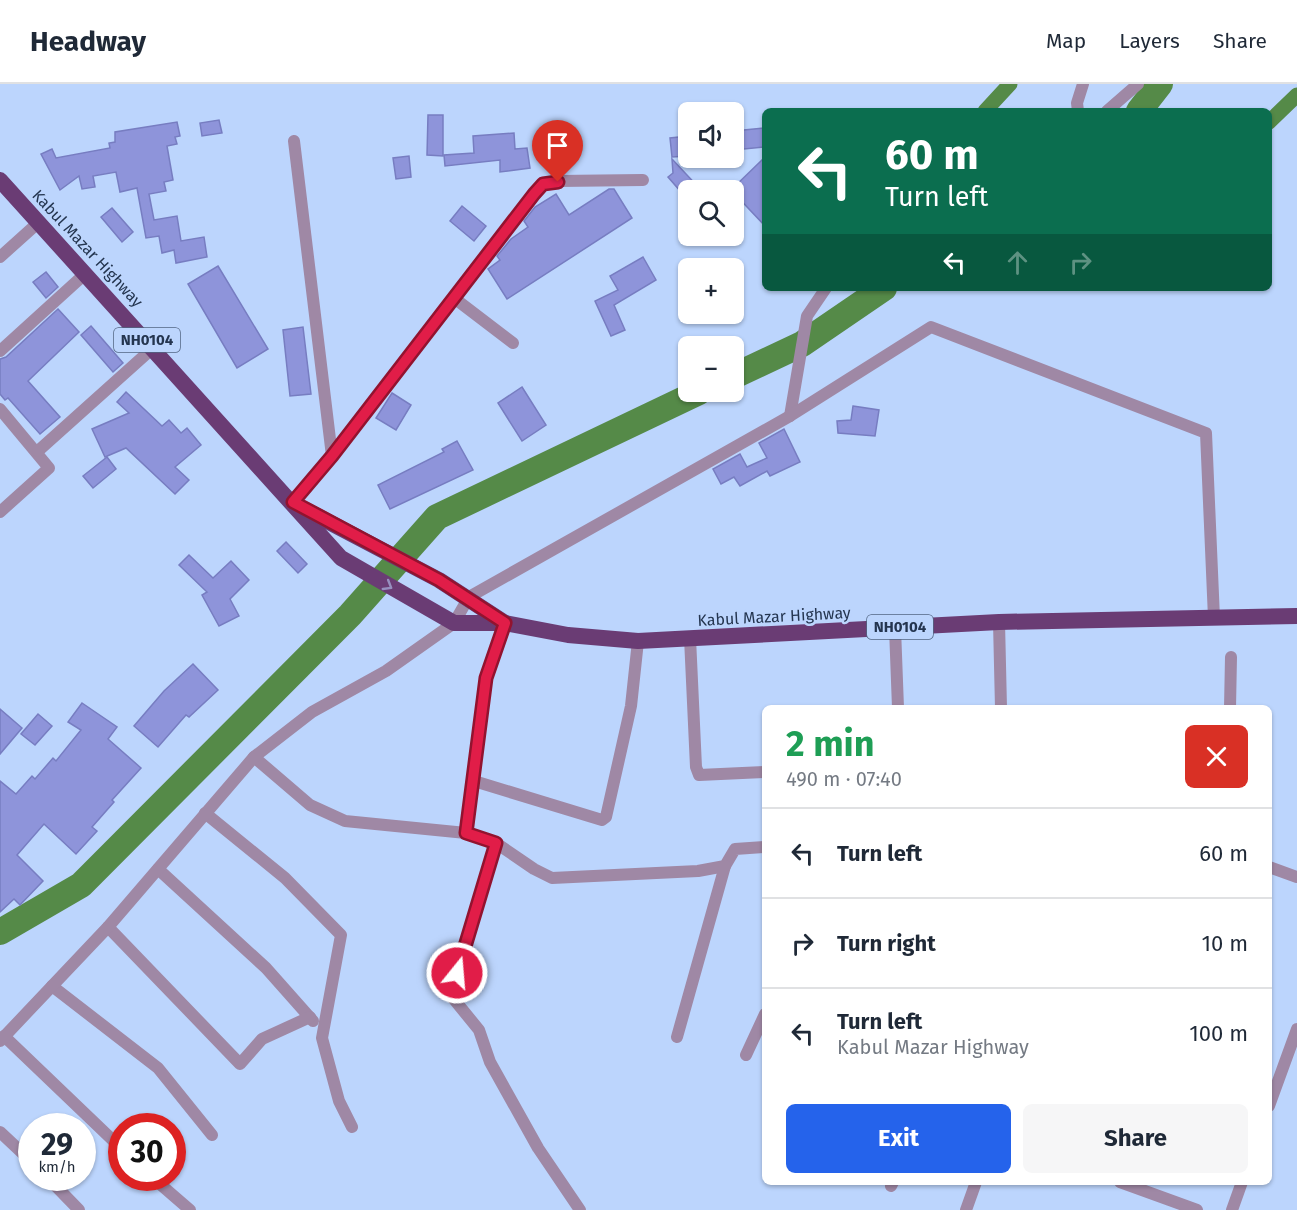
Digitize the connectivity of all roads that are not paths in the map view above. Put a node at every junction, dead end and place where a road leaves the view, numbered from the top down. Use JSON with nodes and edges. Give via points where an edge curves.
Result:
{"nodes":[{"id":1,"x":1083,"y":84,"type":"edge"},
{"id":2,"x":1138,"y":84,"type":"edge"},
{"id":3,"x":1078,"y":108,"type":"edge"},
{"id":4,"x":1110,"y":108,"type":"edge"},
{"id":5,"x":294,"y":141,"type":"dead end"},
{"id":6,"x":0,"y":180,"type":"edge"},
{"id":7,"x":643,"y":180,"type":"dead end"},
{"id":8,"x":39,"y":222,"type":"junction"},
{"id":9,"x":0,"y":257,"type":"edge"},
{"id":10,"x":86,"y":273,"type":"junction"},
{"id":11,"x":824,"y":291,"type":"edge"},
{"id":12,"x":454,"y":298,"type":"junction"},
{"id":13,"x":513,"y":343,"type":"dead end"},
{"id":14,"x":154,"y":347,"type":"junction"},
{"id":15,"x":0,"y":351,"type":"edge"},
{"id":16,"x":0,"y":409,"type":"edge"},
{"id":17,"x":790,"y":416,"type":"junction"},
{"id":18,"x":38,"y":451,"type":"junction"},
{"id":19,"x":332,"y":456,"type":"junction"},
{"id":20,"x":293,"y":502,"type":"junction"},
{"id":21,"x":0,"y":512,"type":"edge"},
{"id":22,"x":469,"y":597,"type":"junction"},
{"id":23,"x":1297,"y":616,"type":"edge"},
{"id":24,"x":1214,"y":618,"type":"junction"},
{"id":25,"x":999,"y":622,"type":"junction"},
{"id":26,"x":454,"y":623,"type":"junction"},
{"id":27,"x":505,"y":623,"type":"junction"},
{"id":28,"x":895,"y":628,"type":"junction"},
{"id":29,"x":690,"y":638,"type":"junction"},
{"id":30,"x":638,"y":641,"type":"junction"},
{"id":31,"x":1231,"y":657,"type":"dead end"},
{"id":32,"x":898,"y":705,"type":"edge"},
{"id":33,"x":1001,"y":705,"type":"edge"},
{"id":34,"x":1230,"y":705,"type":"edge"},
{"id":35,"x":254,"y":757,"type":"junction"},
{"id":36,"x":762,"y":772,"type":"edge"},
{"id":37,"x":474,"y":781,"type":"junction"},
{"id":38,"x":205,"y":813,"type":"junction"},
{"id":39,"x":466,"y":833,"type":"junction"},
{"id":40,"x":496,"y":843,"type":"junction"},
{"id":41,"x":762,"y":847,"type":"edge"},
{"id":42,"x":725,"y":866,"type":"junction"},
{"id":43,"x":1272,"y":868,"type":"edge"},
{"id":44,"x":158,"y":869,"type":"junction"},
{"id":45,"x":1297,"y":877,"type":"edge"},
{"id":46,"x":108,"y":927,"type":"junction"},
{"id":47,"x":52,"y":986,"type":"junction"},
{"id":48,"x":310,"y":1017,"type":"junction"},
{"id":49,"x":762,"y":1020,"type":"edge"},
{"id":50,"x":1297,"y":1029,"type":"edge"},
{"id":51,"x":323,"y":1032,"type":"junction"},
{"id":52,"x":677,"y":1037,"type":"dead end"},
{"id":53,"x":2,"y":1038,"type":"edge"},
{"id":54,"x":746,"y":1055,"type":"dead end"},
{"id":55,"x":1272,"y":1098,"type":"edge"},
{"id":56,"x":352,"y":1127,"type":"dead end"},
{"id":57,"x":0,"y":1132,"type":"edge"},
{"id":58,"x":212,"y":1135,"type":"dead end"},
{"id":59,"x":108,"y":1136,"type":"edge"},
{"id":60,"x":18,"y":1149,"type":"edge"},
{"id":61,"x":975,"y":1185,"type":"edge"},
{"id":62,"x":1241,"y":1185,"type":"edge"},
{"id":63,"x":1150,"y":1186,"type":"edge"},
{"id":64,"x":61,"y":1191,"type":"edge"},
{"id":65,"x":168,"y":1191,"type":"edge"},
{"id":66,"x":79,"y":1210,"type":"edge"},
{"id":67,"x":190,"y":1210,"type":"edge"},
{"id":68,"x":580,"y":1210,"type":"edge"},
{"id":69,"x":966,"y":1210,"type":"edge"},
{"id":70,"x":1197,"y":1210,"type":"edge"},
{"id":71,"x":1232,"y":1210,"type":"edge"}],
"edges":[{"from":1,"to":3,"type":"street"},
{"from":2,"to":4,"type":"street"},
{"from":5,"to":19,"type":"street"},
{"from":6,"to":8,"type":"highway","name":"Kabul Mazar Highway","number":"NH0104"},
{"from":7,"to":12,"type":"street","via":[[543,184]]},
{"from":8,"to":9,"type":"street"},
{"from":8,"to":10,"type":"highway","name":"Kabul Mazar Highway","number":"NH0104"},
{"from":10,"to":14,"type":"highway","name":"Kabul Mazar Highway","number":"NH0104"},
{"from":10,"to":15,"type":"street"},
{"from":11,"to":17,"type":"street","via":[[807,316]]},
{"from":12,"to":13,"type":"street"},
{"from":12,"to":19,"type":"street"},
{"from":14,"to":18,"type":"street"},
{"from":14,"to":20,"type":"highway","name":"Kabul Mazar Highway","number":"NH0104"},
{"from":16,"to":18,"type":"street"},
{"from":17,"to":22,"type":"street"},
{"from":17,"to":24,"type":"street","via":[[931,327],[1206,433]]},
{"from":18,"to":21,"type":"street","via":[[49,468]]},
{"from":19,"to":20,"type":"street"},
{"from":20,"to":22,"type":"highway","name":"Kabul Mazar Highway","number":"NH0104"},
{"from":20,"to":26,"type":"highway","name":"Kabul Mazar Highway","number":"NH0104","one_way":true,"via":[[341,558]]},
{"from":22,"to":26,"type":"street"},
{"from":22,"to":27,"type":"highway","name":"Kabul Mazar Highway","number":"NH0104"},
{"from":23,"to":24,"type":"highway","name":"Kabul Mazar Highway","number":"NH0104"},
{"from":24,"to":25,"type":"highway","name":"Kabul Mazar Highway","number":"NH0104"},
{"from":25,"to":28,"type":"highway","name":"Kabul Mazar Highway","number":"NH0104"},
{"from":25,"to":33,"type":"street"},
{"from":26,"to":27,"type":"highway","name":"Kabul Mazar Highway","number":"NH0104"},
{"from":26,"to":35,"type":"street","via":[[386,671],[312,712]]},
{"from":27,"to":30,"type":"highway","name":"Kabul Mazar Highway","number":"NH0104","via":[[568,635]]},
{"from":27,"to":37,"type":"street","via":[[486,678]]},
{"from":28,"to":29,"type":"highway","name":"Kabul Mazar Highway","number":"NH0104"},
{"from":28,"to":32,"type":"street"},
{"from":29,"to":30,"type":"highway","name":"Kabul Mazar Highway","number":"NH0104"},
{"from":29,"to":36,"type":"street","via":[[699,775]]},
{"from":30,"to":37,"type":"street","via":[[630,706],[603,820]]},
{"from":31,"to":34,"type":"street"},
{"from":35,"to":38,"type":"street"},
{"from":35,"to":39,"type":"street","via":[[310,805],[345,821]]},
{"from":37,"to":39,"type":"street"},
{"from":38,"to":44,"type":"street"},
{"from":38,"to":51,"type":"street","via":[[285,878],[340,935]]},
{"from":39,"to":40,"type":"street"},
{"from":40,"to":42,"type":"street","via":[[552,878],[698,871]]},
{"from":40,"to":68,"type":"street","via":[[457,973],[444,987],[479,1030],[490,1062],[538,1148]]},
{"from":41,"to":42,"type":"street","via":[[735,849]]},
{"from":42,"to":52,"type":"street"},
{"from":43,"to":45,"type":"street"},
{"from":44,"to":46,"type":"street"},
{"from":44,"to":48,"type":"street","via":[[266,968]]},
{"from":46,"to":47,"type":"street"},
{"from":46,"to":48,"type":"street","via":[[240,1064],[262,1039]]},
{"from":47,"to":53,"type":"street"},
{"from":47,"to":58,"type":"street","via":[[158,1068]]},
{"from":48,"to":51,"type":"street"},
{"from":49,"to":54,"type":"street"},
{"from":50,"to":55,"type":"street"},
{"from":51,"to":56,"type":"street","via":[[339,1101]]},
{"from":53,"to":59,"type":"street"},
{"from":57,"to":60,"type":"street"},
{"from":61,"to":69,"type":"street"},
{"from":62,"to":71,"type":"street"},
{"from":63,"to":70,"type":"street"},
{"from":64,"to":66,"type":"street"},
{"from":65,"to":67,"type":"street"}]}
